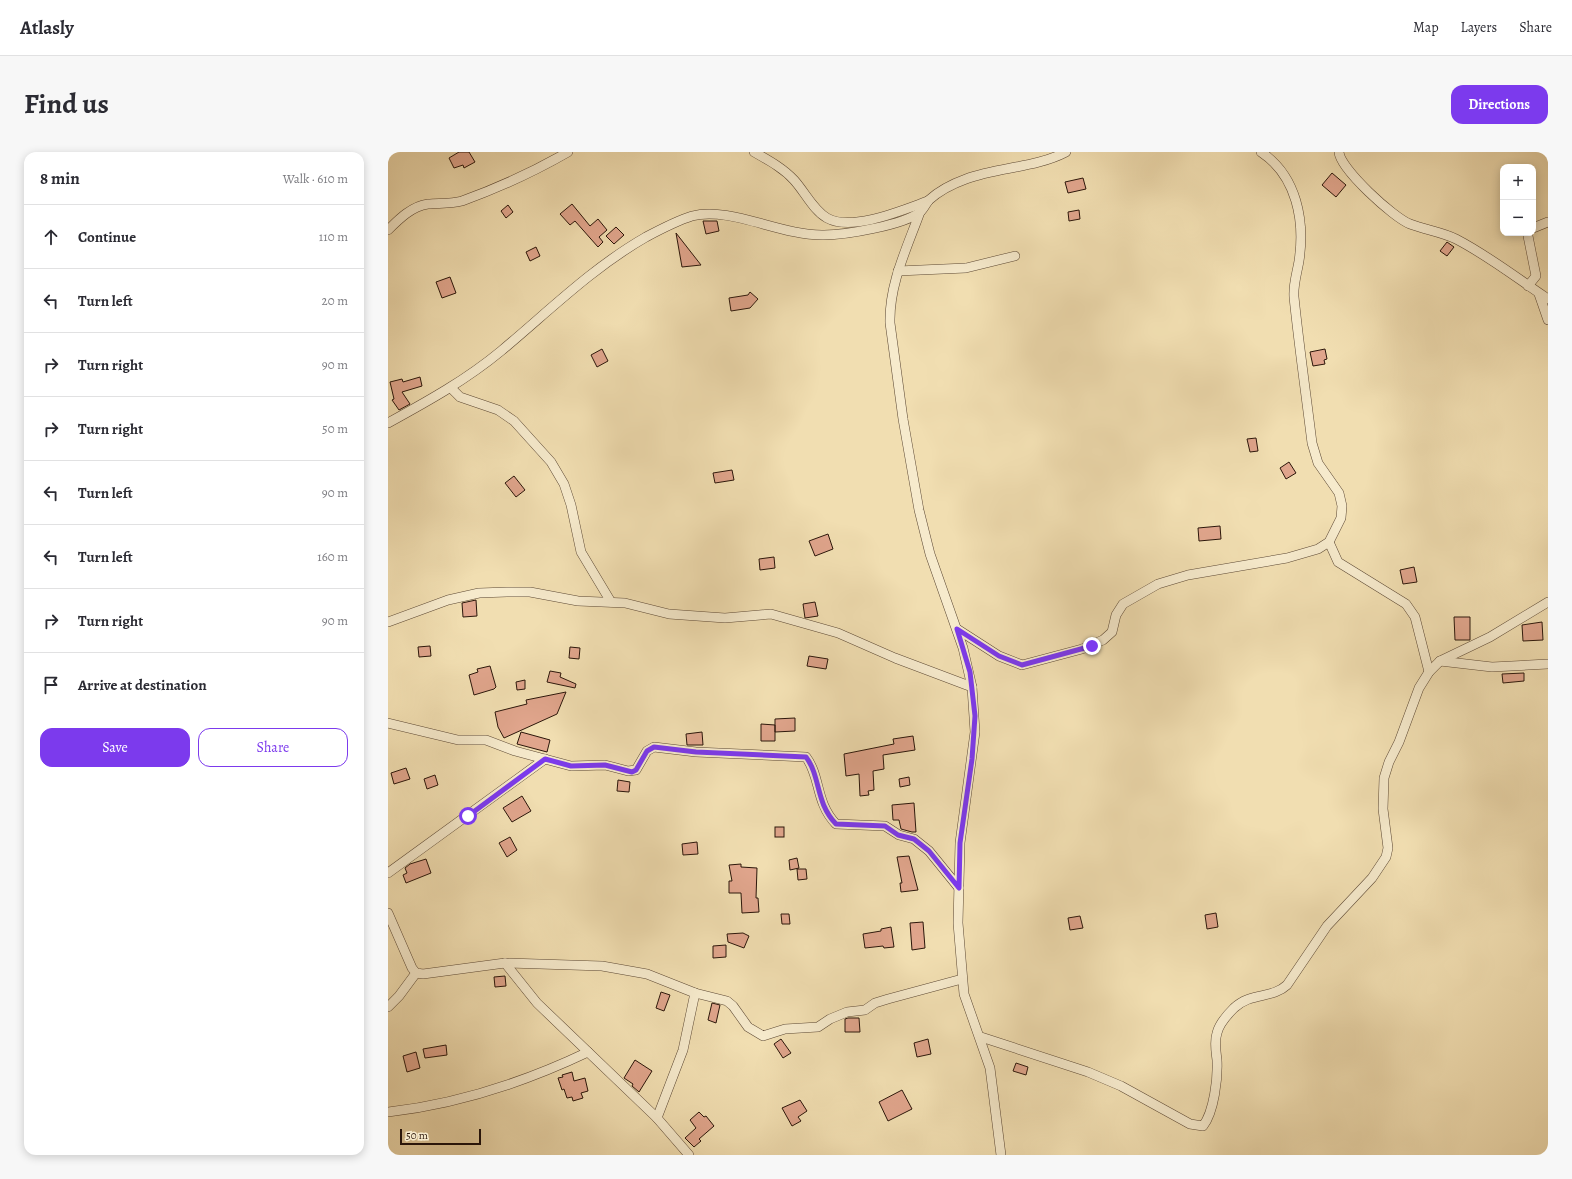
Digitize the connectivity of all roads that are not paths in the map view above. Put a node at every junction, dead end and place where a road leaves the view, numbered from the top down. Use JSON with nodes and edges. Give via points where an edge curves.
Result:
{"nodes":[{"id":1,"x":568,"y":152,"type":"edge"},
{"id":2,"x":754,"y":152,"type":"edge"},
{"id":3,"x":1066,"y":152,"type":"edge"},
{"id":4,"x":1261,"y":152,"type":"edge"},
{"id":5,"x":1339,"y":152,"type":"edge"},
{"id":6,"x":928,"y":201,"type":"junction"},
{"id":7,"x":920,"y":212,"type":"junction"},
{"id":8,"x":1548,"y":222,"type":"edge"},
{"id":9,"x":1536,"y":227,"type":"edge"},
{"id":10,"x":388,"y":230,"type":"edge"},
{"id":11,"x":1528,"y":236,"type":"edge"},
{"id":12,"x":1015,"y":256,"type":"dead end"},
{"id":13,"x":898,"y":271,"type":"junction"},
{"id":14,"x":1528,"y":286,"type":"junction"},
{"id":15,"x":1539,"y":294,"type":"junction"},
{"id":16,"x":1548,"y":299,"type":"edge"},
{"id":17,"x":1548,"y":320,"type":"edge"},
{"id":18,"x":451,"y":388,"type":"junction"},
{"id":19,"x":388,"y":423,"type":"edge"},
{"id":20,"x":1329,"y":542,"type":"junction"},
{"id":21,"x":611,"y":602,"type":"junction"},
{"id":22,"x":1548,"y":602,"type":"edge"},
{"id":23,"x":388,"y":622,"type":"edge"},
{"id":24,"x":957,"y":629,"type":"junction"},
{"id":25,"x":1440,"y":661,"type":"junction"},
{"id":26,"x":1548,"y":664,"type":"edge"},
{"id":27,"x":1429,"y":672,"type":"junction"},
{"id":28,"x":972,"y":687,"type":"junction"},
{"id":29,"x":388,"y":723,"type":"edge"},
{"id":30,"x":545,"y":759,"type":"junction"},
{"id":31,"x":388,"y":873,"type":"edge"},
{"id":32,"x":959,"y":888,"type":"junction"},
{"id":33,"x":388,"y":913,"type":"edge"},
{"id":34,"x":505,"y":963,"type":"junction"},
{"id":35,"x":416,"y":973,"type":"junction"},
{"id":36,"x":962,"y":979,"type":"junction"},
{"id":37,"x":695,"y":993,"type":"junction"},
{"id":38,"x":388,"y":1007,"type":"edge"},
{"id":39,"x":981,"y":1037,"type":"junction"},
{"id":40,"x":588,"y":1052,"type":"junction"},
{"id":41,"x":388,"y":1112,"type":"edge"},
{"id":42,"x":657,"y":1118,"type":"junction"},
{"id":43,"x":689,"y":1155,"type":"edge"},
{"id":44,"x":1001,"y":1155,"type":"edge"}],
"edges":[{"from":1,"to":10,"type":"street","via":[[541,167],[462,201],[427,204],[414,208]]},
{"from":2,"to":6,"type":"street","via":[[774,163],[794,180],[826,217],[835,221],[850,222],[883,216]]},
{"from":3,"to":6,"type":"street","via":[[1032,164],[968,178],[946,187]]},
{"from":4,"to":20,"type":"street","via":[[1269,157],[1295,192],[1299,213],[1301,240],[1294,295],[1312,443],[1318,463],[1339,494],[1342,506],[1341,518]]},
{"from":5,"to":14,"type":"street","via":[[1345,164],[1370,194],[1398,217],[1457,240]]},
{"from":6,"to":7,"type":"street"},
{"from":7,"to":13,"type":"street"},
{"from":7,"to":18,"type":"street","via":[[877,228],[822,236],[788,232],[708,213],[677,222],[640,241],[587,276],[503,349]]},
{"from":8,"to":9,"type":"street"},
{"from":11,"to":14,"type":"street","via":[[1536,276]]},
{"from":12,"to":13,"type":"street","via":[[966,268]]},
{"from":13,"to":24,"type":"street","via":[[892,296],[890,323],[908,451],[930,554]]},
{"from":14,"to":15,"type":"street"},
{"from":15,"to":16,"type":"street"},
{"from":15,"to":17,"type":"street"},
{"from":18,"to":19,"type":"street"},
{"from":18,"to":21,"type":"street","via":[[460,398],[498,410],[514,421],[551,462],[566,491],[581,552]]},
{"from":20,"to":24,"type":"street","via":[[1318,549],[1287,558],[1188,575],[1158,584],[1123,604],[1116,615],[1112,632],[1103,640],[1082,649],[1022,665],[999,656]]},
{"from":20,"to":27,"type":"street","via":[[1338,562],[1406,604],[1415,617]]},
{"from":21,"to":23,"type":"street","via":[[566,600],[530,592],[479,593],[448,600]]},
{"from":21,"to":28,"type":"street","via":[[677,614],[725,618],[771,614],[786,617],[838,634]]},
{"from":22,"to":25,"type":"street","via":[[1490,637]]},
{"from":24,"to":28,"type":"street"},
{"from":25,"to":26,"type":"street","via":[[1492,667]]},
{"from":25,"to":27,"type":"street"},
{"from":27,"to":39,"type":"street","via":[[1419,688],[1384,778],[1383,809],[1388,848],[1386,857],[1372,878],[1327,926],[1287,985],[1278,991],[1246,999],[1234,1008],[1224,1021],[1217,1032],[1217,1075],[1212,1102],[1203,1126],[1190,1124],[1121,1086],[1088,1072]]},
{"from":28,"to":32,"type":"street","via":[[975,732],[960,843]]},
{"from":29,"to":30,"type":"street","via":[[458,740],[486,740]]},
{"from":30,"to":31,"type":"street"},
{"from":30,"to":32,"type":"street","via":[[571,766],[605,765],[632,772],[636,770],[647,751],[654,747],[696,752],[806,757],[811,764],[820,800],[836,824],[885,826],[898,835],[914,839],[929,851]]},
{"from":32,"to":36,"type":"street","via":[[958,923]]},
{"from":33,"to":35,"type":"street"},
{"from":34,"to":35,"type":"street"},
{"from":34,"to":37,"type":"street","via":[[602,966],[648,974]]},
{"from":34,"to":40,"type":"street","via":[[537,1004]]},
{"from":35,"to":38,"type":"street"},
{"from":36,"to":37,"type":"street","via":[[875,1003],[865,1010],[848,1012],[818,1027],[785,1029],[763,1036],[748,1027],[727,1001]]},
{"from":36,"to":39,"type":"street","via":[[964,994]]},
{"from":37,"to":42,"type":"street","via":[[682,1050]]},
{"from":39,"to":44,"type":"street","via":[[990,1068]]},
{"from":40,"to":41,"type":"street","via":[[535,1076],[469,1097]]},
{"from":40,"to":42,"type":"street"},
{"from":42,"to":43,"type":"street"}]}
